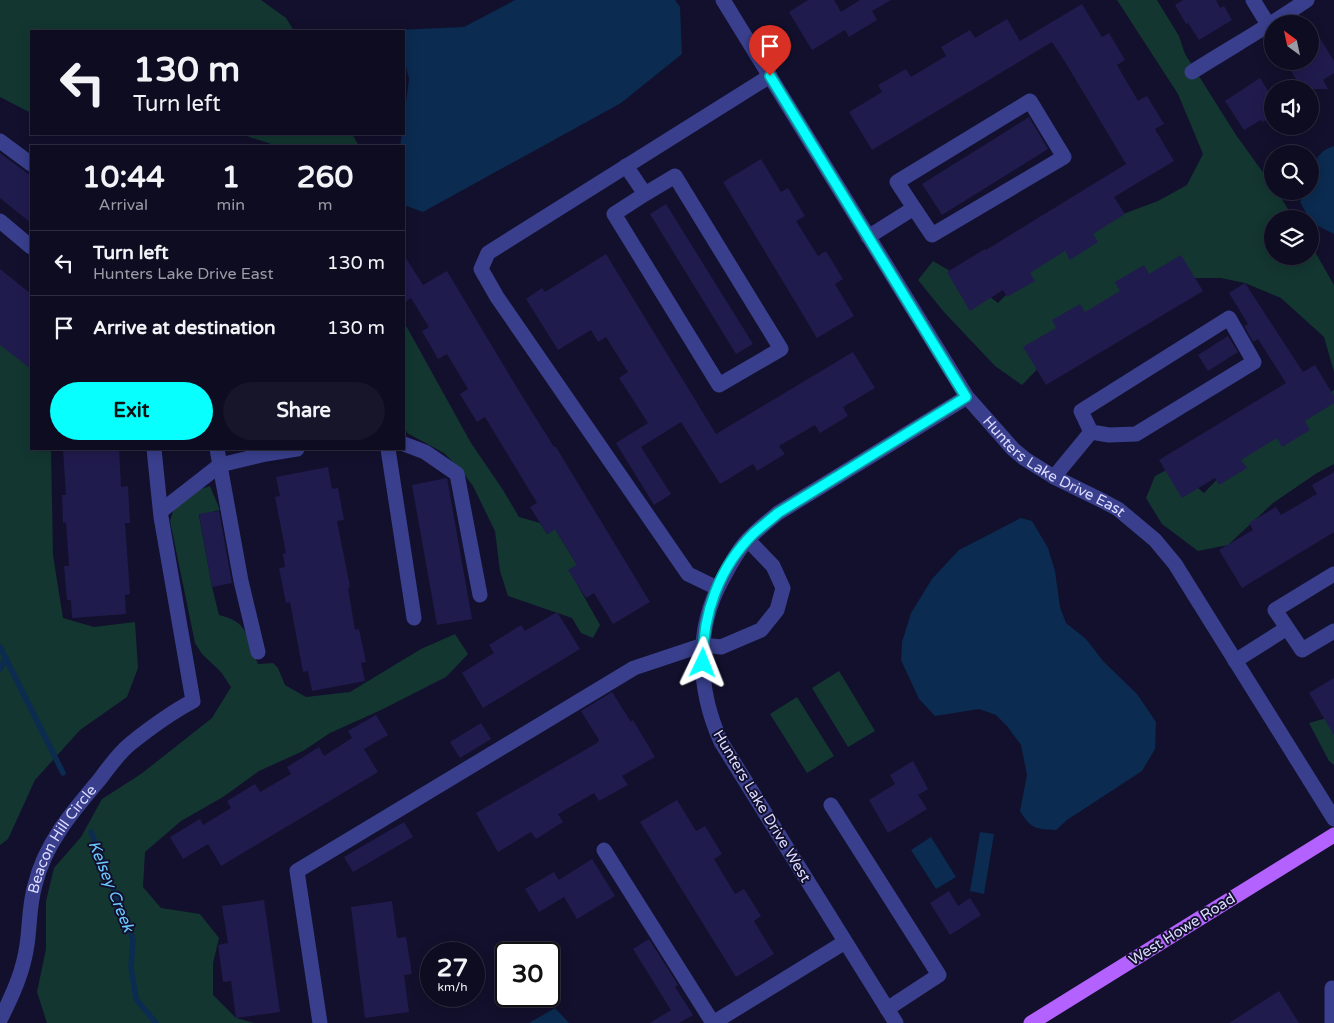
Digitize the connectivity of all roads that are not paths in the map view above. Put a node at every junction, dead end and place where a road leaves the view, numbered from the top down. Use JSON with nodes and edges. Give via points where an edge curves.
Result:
{"nodes":[{"id":1,"x":723,"y":0,"type":"edge"},
{"id":2,"x":1253,"y":0,"type":"edge"},
{"id":3,"x":1307,"y":0,"type":"edge"},
{"id":4,"x":1285,"y":15,"type":"edge"},
{"id":5,"x":1264,"y":18,"type":"edge"},
{"id":6,"x":1264,"y":29,"type":"edge"},
{"id":7,"x":1192,"y":72,"type":"dead end"},
{"id":8,"x":770,"y":76,"type":"junction"},
{"id":9,"x":0,"y":141,"type":"edge"},
{"id":10,"x":30,"y":163,"type":"edge"},
{"id":11,"x":626,"y":166,"type":"junction"},
{"id":12,"x":645,"y":194,"type":"junction"},
{"id":13,"x":914,"y":208,"type":"junction"},
{"id":14,"x":0,"y":221,"type":"edge"},
{"id":15,"x":868,"y":237,"type":"junction"},
{"id":16,"x":30,"y":246,"type":"edge"},
{"id":17,"x":966,"y":397,"type":"junction"},
{"id":18,"x":1091,"y":432,"type":"junction"},
{"id":19,"x":405,"y":444,"type":"edge"},
{"id":20,"x":154,"y":450,"type":"edge"},
{"id":21,"x":218,"y":450,"type":"edge"},
{"id":22,"x":291,"y":450,"type":"edge"},
{"id":23,"x":388,"y":450,"type":"edge"},
{"id":24,"x":220,"y":465,"type":"junction"},
{"id":25,"x":1054,"y":477,"type":"junction"},
{"id":26,"x":161,"y":512,"type":"junction"},
{"id":27,"x":748,"y":540,"type":"junction"},
{"id":28,"x":1334,"y":574,"type":"edge"},
{"id":29,"x":717,"y":588,"type":"junction"},
{"id":30,"x":480,"y":595,"type":"dead end"},
{"id":31,"x":414,"y":618,"type":"dead end"},
{"id":32,"x":1288,"y":628,"type":"junction"},
{"id":33,"x":1334,"y":631,"type":"edge"},
{"id":34,"x":703,"y":645,"type":"junction"},
{"id":35,"x":258,"y":652,"type":"dead end"},
{"id":36,"x":1235,"y":660,"type":"junction"},
{"id":37,"x":831,"y":805,"type":"dead end"},
{"id":38,"x":1334,"y":819,"type":"edge"},
{"id":39,"x":1334,"y":835,"type":"edge"},
{"id":40,"x":604,"y":850,"type":"dead end"},
{"id":41,"x":845,"y":942,"type":"junction"},
{"id":42,"x":1332,"y":988,"type":"dead end"},
{"id":43,"x":887,"y":1009,"type":"junction"},
{"id":44,"x":0,"y":1020,"type":"edge"},
{"id":45,"x":320,"y":1023,"type":"edge"},
{"id":46,"x":713,"y":1023,"type":"edge"},
{"id":47,"x":896,"y":1023,"type":"edge"},
{"id":48,"x":1031,"y":1023,"type":"edge"},
{"id":49,"x":1332,"y":1023,"type":"edge"}],
"edges":[{"from":1,"to":8,"type":"street","name":"Hunters Lake Drive East"},
{"from":2,"to":5,"type":"street"},
{"from":3,"to":4,"type":"street"},
{"from":6,"to":7,"type":"street"},
{"from":8,"to":11,"type":"street"},
{"from":8,"to":15,"type":"street","name":"Hunters Lake Drive East"},
{"from":9,"to":10,"type":"street"},
{"from":11,"to":12,"type":"street"},
{"from":11,"to":29,"type":"street","via":[[488,253],[480,269],[496,297],[688,574]]},
{"from":12,"to":12,"type":"street","via":[[675,176],[781,349],[719,385],[614,214]]},
{"from":13,"to":13,"type":"street","via":[[897,182],[1030,101],[1064,157],[932,235]]},
{"from":13,"to":15,"type":"street"},
{"from":14,"to":16,"type":"street"},
{"from":15,"to":17,"type":"street","name":"Hunters Lake Drive East"},
{"from":17,"to":25,"type":"street","name":"Hunters Lake Drive East","via":[[1013,449]]},
{"from":17,"to":27,"type":"street","name":"Hunters Lake Drive West","via":[[778,513]]},
{"from":18,"to":18,"type":"street","via":[[1081,411],[1229,318],[1254,362],[1136,434]]},
{"from":18,"to":25,"type":"street"},
{"from":19,"to":30,"type":"street","via":[[425,452],[457,474]]},
{"from":20,"to":26,"type":"street"},
{"from":21,"to":24,"type":"street"},
{"from":22,"to":24,"type":"street"},
{"from":23,"to":31,"type":"street"},
{"from":24,"to":26,"type":"street"},
{"from":24,"to":35,"type":"street","via":[[241,581]]},
{"from":25,"to":36,"type":"street","name":"Hunters Lake Drive East","via":[[1118,509],[1155,540],[1175,564]]},
{"from":26,"to":44,"type":"street","name":"Beacon Hill Circle","via":[[193,701],[170,713],[128,745],[58,831],[35,884],[20,975]]},
{"from":27,"to":29,"type":"street","name":"Hunters Lake Drive West"},
{"from":27,"to":34,"type":"street","via":[[773,566],[783,588],[777,610],[761,630],[721,647]]},
{"from":28,"to":32,"type":"street","via":[[1276,610]]},
{"from":29,"to":34,"type":"street","name":"Hunters Lake Drive West","via":[[705,626]]},
{"from":32,"to":33,"type":"street","via":[[1302,650]]},
{"from":32,"to":36,"type":"street"},
{"from":34,"to":41,"type":"street","name":"Hunters Lake Drive West","via":[[705,698],[714,728]]},
{"from":34,"to":45,"type":"street","via":[[634,668],[297,871]]},
{"from":36,"to":38,"type":"street","name":"Hunters Lake Drive East"},
{"from":37,"to":43,"type":"street","via":[[939,975]]},
{"from":39,"to":48,"type":"main road","name":"West Howe Road"},
{"from":40,"to":46,"type":"street"},
{"from":41,"to":43,"type":"street","name":"Hunters Lake Drive West"},
{"from":41,"to":46,"type":"street"},
{"from":42,"to":49,"type":"street"},
{"from":43,"to":47,"type":"street","name":"Hunters Lake Drive West"}]}
